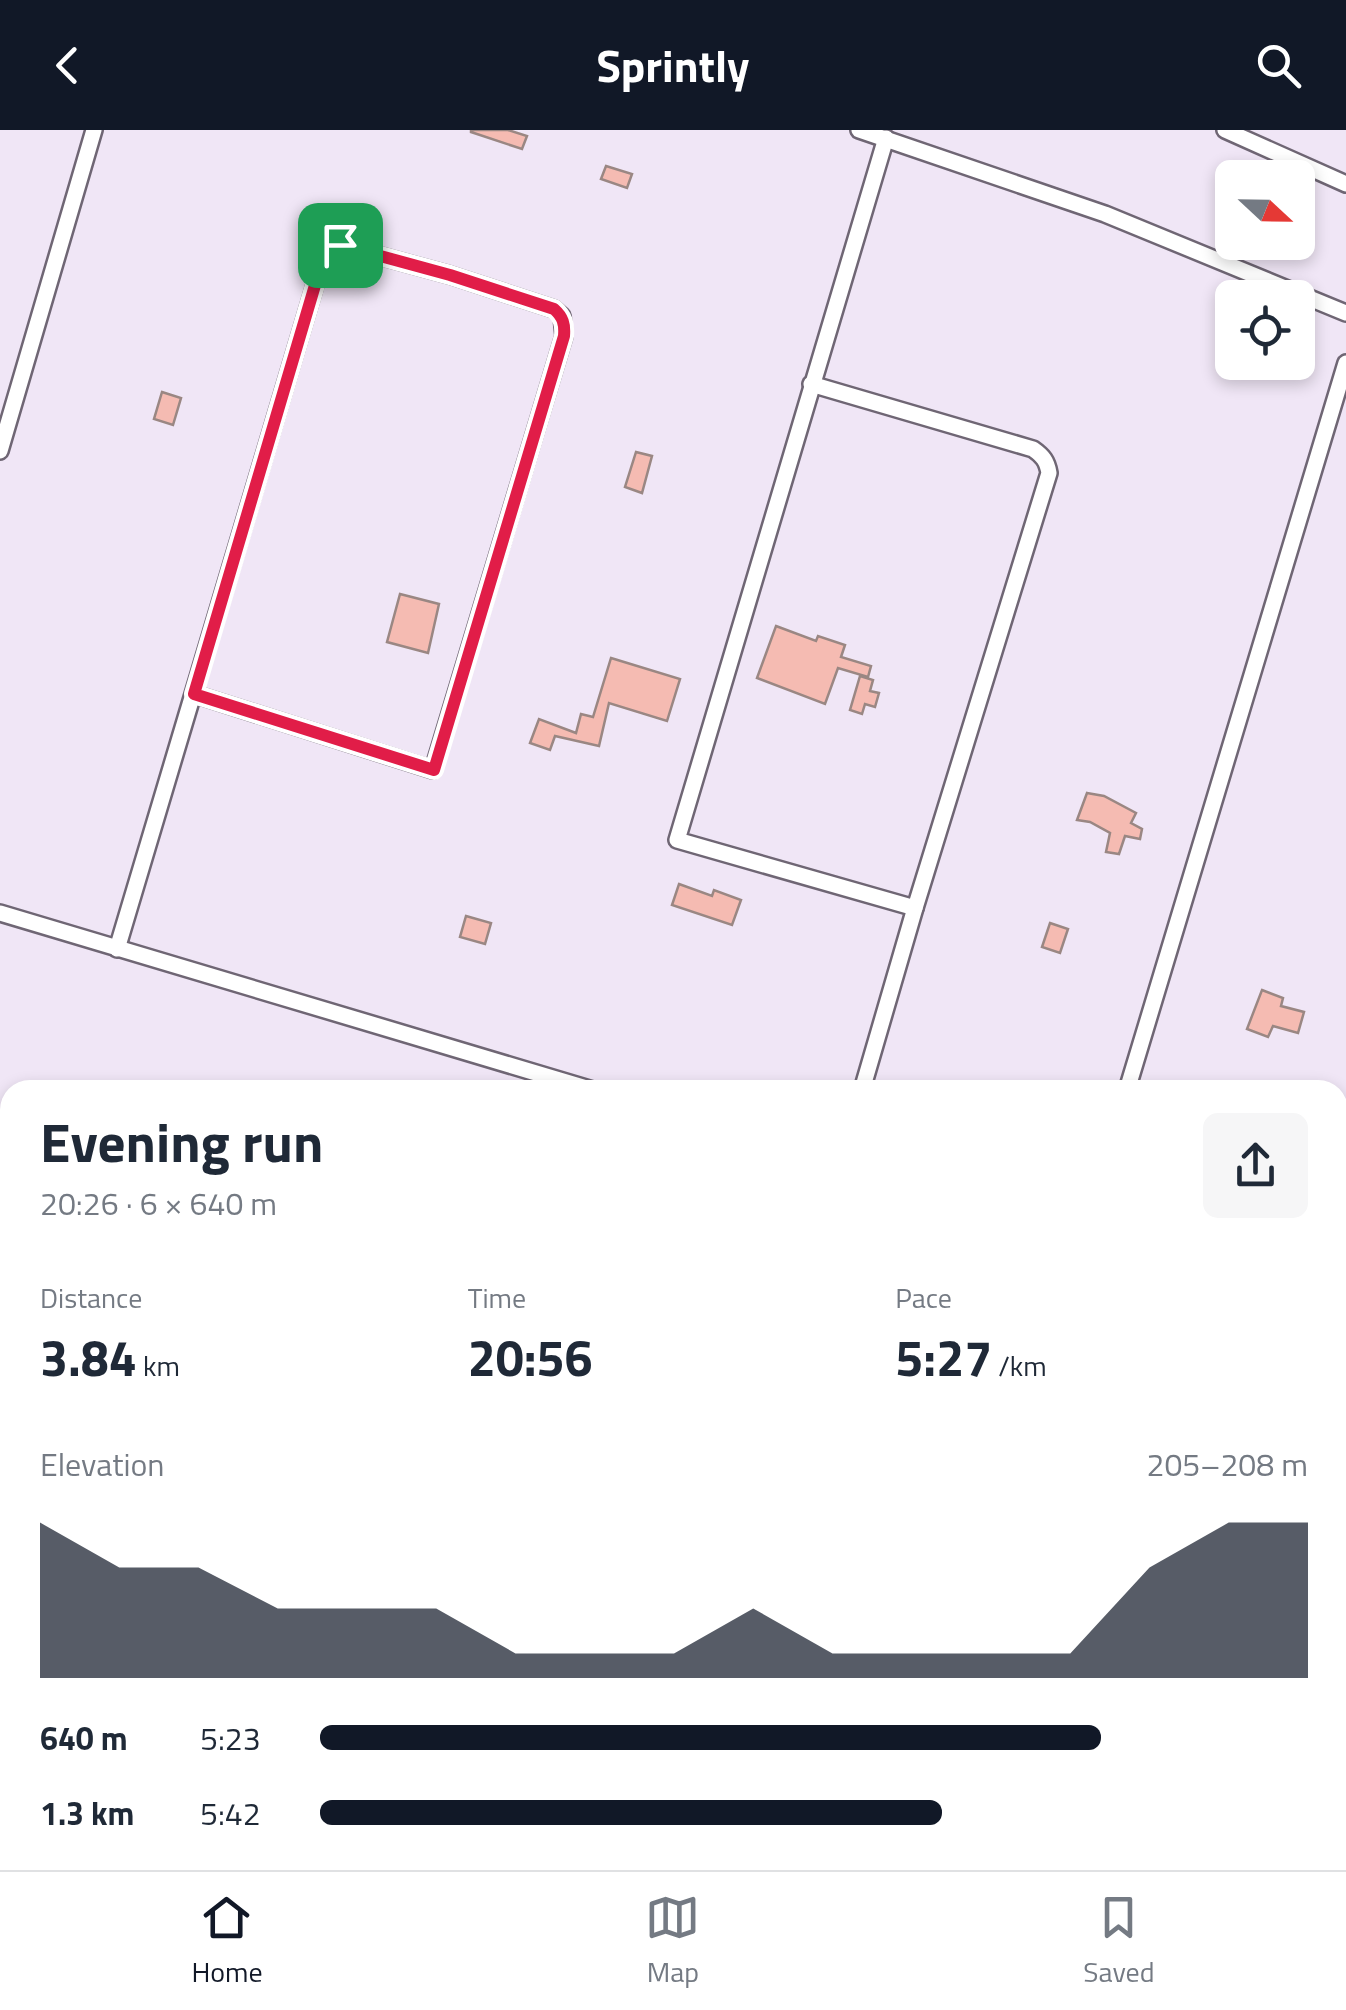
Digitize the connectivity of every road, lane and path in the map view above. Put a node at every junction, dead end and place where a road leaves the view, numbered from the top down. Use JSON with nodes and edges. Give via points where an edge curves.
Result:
{"nodes":[{"id":1,"x":94,"y":130,"type":"edge"},
{"id":2,"x":859,"y":130,"type":"edge"},
{"id":3,"x":1226,"y":130,"type":"edge"},
{"id":4,"x":886,"y":138,"type":"junction"},
{"id":5,"x":1346,"y":184,"type":"edge"},
{"id":6,"x":1346,"y":313,"type":"edge"},
{"id":7,"x":1346,"y":363,"type":"edge"},
{"id":8,"x":811,"y":384,"type":"junction"},
{"id":9,"x":0,"y":452,"type":"edge"},
{"id":10,"x":194,"y":694,"type":"junction"},
{"id":11,"x":914,"y":908,"type":"junction"},
{"id":12,"x":0,"y":912,"type":"edge"},
{"id":13,"x":117,"y":949,"type":"junction"},
{"id":14,"x":556,"y":1080,"type":"edge"},
{"id":15,"x":865,"y":1080,"type":"edge"},
{"id":16,"x":1130,"y":1080,"type":"edge"}],
"edges":[{"from":1,"to":9,"type":"street"},
{"from":2,"to":4,"type":"street"},
{"from":3,"to":5,"type":"street"},
{"from":4,"to":6,"type":"street","via":[[1106,214]]},
{"from":4,"to":8,"type":"street"},
{"from":7,"to":16,"type":"street"},
{"from":8,"to":11,"type":"street","via":[[1033,449],[1048,464]]},
{"from":8,"to":11,"type":"street","via":[[677,840]]},
{"from":10,"to":10,"type":"street","via":[[434,770],[564,336],[562,316],[340,245],[327,256]]},
{"from":10,"to":13,"type":"street"},
{"from":11,"to":15,"type":"street"},
{"from":12,"to":13,"type":"street"},
{"from":13,"to":14,"type":"street"}]}
